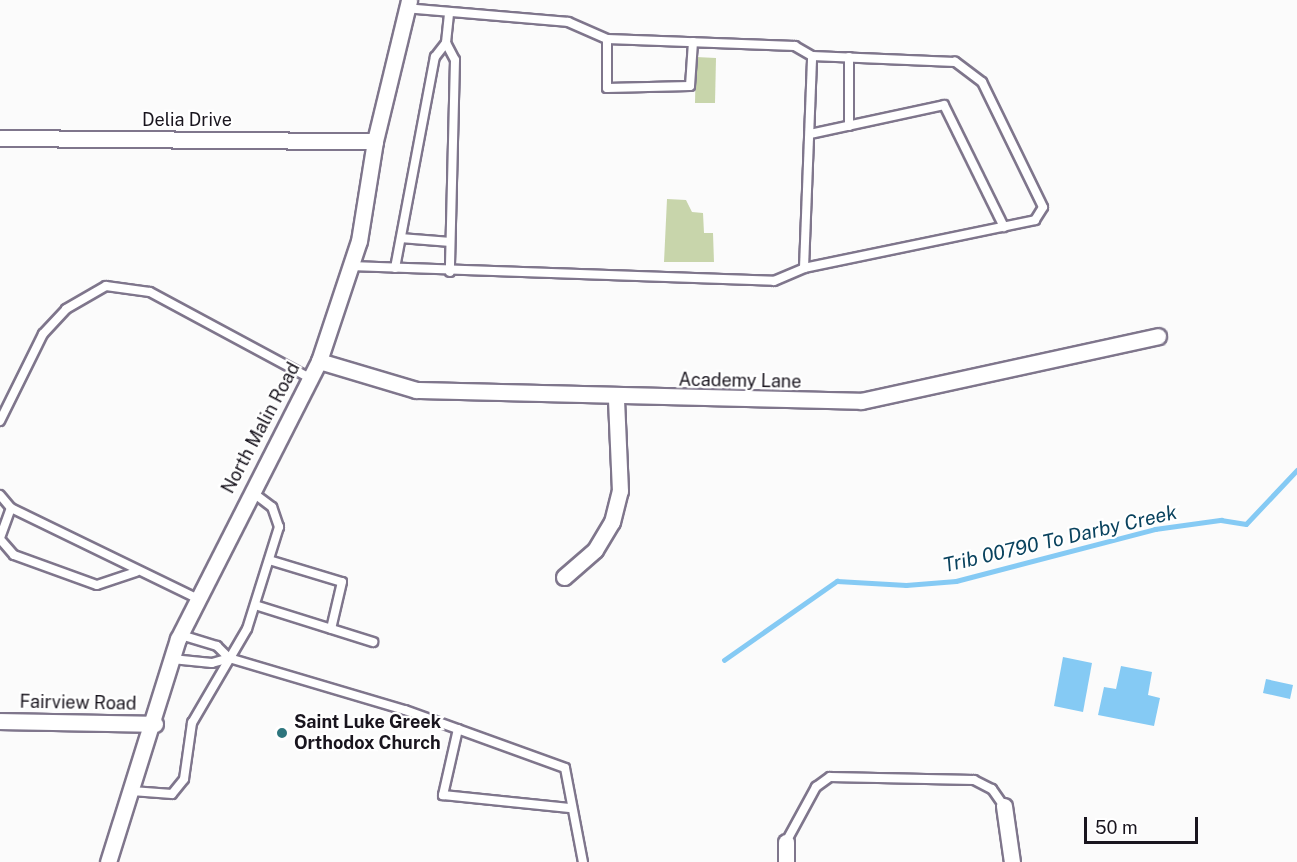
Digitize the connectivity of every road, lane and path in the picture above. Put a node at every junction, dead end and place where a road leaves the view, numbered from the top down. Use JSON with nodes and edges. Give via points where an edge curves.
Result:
{"nodes":[{"id":1,"x":407,"y":4,"type":"edge"},
{"id":2,"x":449,"y":14,"type":"junction"},
{"id":3,"x":607,"y":39,"type":"junction"},
{"id":4,"x":693,"y":42,"type":"junction"},
{"id":5,"x":446,"y":44,"type":"junction"},
{"id":6,"x":812,"y":56,"type":"junction"},
{"id":7,"x":849,"y":57,"type":"junction"},
{"id":8,"x":849,"y":126,"type":"junction"},
{"id":9,"x":810,"y":134,"type":"junction"},
{"id":10,"x":0,"y":138,"type":"edge"},
{"id":11,"x":375,"y":141,"type":"junction"},
{"id":12,"x":1004,"y":227,"type":"junction"},
{"id":13,"x":401,"y":238,"type":"junction"},
{"id":14,"x":450,"y":242,"type":"junction"},
{"id":15,"x":350,"y":266,"type":"junction"},
{"id":16,"x":395,"y":268,"type":"junction"},
{"id":17,"x":804,"y":268,"type":"junction"},
{"id":18,"x":450,"y":272,"type":"junction"},
{"id":19,"x":1158,"y":336,"type":"dead end"},
{"id":20,"x":319,"y":361,"type":"junction"},
{"id":21,"x":310,"y":378,"type":"junction"},
{"id":22,"x":616,"y":399,"type":"junction"},
{"id":23,"x":0,"y":421,"type":"edge"},
{"id":24,"x":250,"y":491,"type":"junction"},
{"id":25,"x":0,"y":495,"type":"edge"},
{"id":26,"x":11,"y":508,"type":"junction"},
{"id":27,"x":0,"y":539,"type":"edge"},
{"id":28,"x":269,"y":560,"type":"junction"},
{"id":29,"x":136,"y":572,"type":"junction"},
{"id":30,"x":564,"y":577,"type":"dead end"},
{"id":31,"x":196,"y":598,"type":"junction"},
{"id":32,"x":255,"y":605,"type":"junction"},
{"id":33,"x":331,"y":629,"type":"junction"},
{"id":34,"x":180,"y":635,"type":"junction"},
{"id":35,"x":373,"y":642,"type":"dead end"},
{"id":36,"x":229,"y":658,"type":"junction"},
{"id":37,"x":172,"y":659,"type":"junction"},
{"id":38,"x":0,"y":721,"type":"edge"},
{"id":39,"x":155,"y":724,"type":"junction"},
{"id":40,"x":458,"y":729,"type":"junction"},
{"id":41,"x":132,"y":791,"type":"junction"},
{"id":42,"x":1004,"y":806,"type":"joint"},
{"id":43,"x":569,"y":808,"type":"junction"},
{"id":44,"x":786,"y":842,"type":"joint"},
{"id":45,"x":108,"y":862,"type":"edge"},
{"id":46,"x":583,"y":862,"type":"edge"},
{"id":47,"x":786,"y":862,"type":"edge"},
{"id":48,"x":1012,"y":862,"type":"edge"}],
"edges":[{"from":1,"to":2,"type":"lane"},
{"from":1,"to":11,"type":"street","name":"North Malin Road"},
{"from":2,"to":3,"type":"lane","via":[[568,22]]},
{"from":2,"to":5,"type":"lane"},
{"from":3,"to":4,"type":"lane"},
{"from":3,"to":4,"type":"lane","via":[[607,88],[690,86]]},
{"from":4,"to":6,"type":"lane","via":[[795,46]]},
{"from":5,"to":13,"type":"lane","via":[[435,57]]},
{"from":5,"to":14,"type":"lane","via":[[455,60]]},
{"from":6,"to":7,"type":"lane"},
{"from":6,"to":9,"type":"lane"},
{"from":7,"to":8,"type":"lane"},
{"from":7,"to":12,"type":"lane","via":[[955,62],[982,81],[1044,207],[1035,220]]},
{"from":8,"to":9,"type":"lane"},
{"from":8,"to":12,"type":"lane","via":[[944,105]]},
{"from":9,"to":17,"type":"lane"},
{"from":10,"to":11,"type":"street","name":"Delia Drive"},
{"from":11,"to":15,"type":"street","name":"North Malin Road"},
{"from":12,"to":17,"type":"lane"},
{"from":13,"to":14,"type":"lane"},
{"from":13,"to":16,"type":"lane"},
{"from":14,"to":18,"type":"lane"},
{"from":15,"to":16,"type":"lane"},
{"from":15,"to":20,"type":"street","name":"North Malin Road"},
{"from":16,"to":18,"type":"lane"},
{"from":17,"to":18,"type":"lane","via":[[774,280]]},
{"from":19,"to":22,"type":"street","name":"Academy Lane","via":[[861,401]]},
{"from":20,"to":21,"type":"street","name":"North Malin Road"},
{"from":20,"to":22,"type":"street","name":"Academy Lane","via":[[416,390]]},
{"from":21,"to":23,"type":"lane","via":[[150,292],[106,286],[66,309],[43,334]]},
{"from":21,"to":24,"type":"street","name":"North Malin Road"},
{"from":22,"to":30,"type":"street","via":[[620,490],[612,522],[595,550]]},
{"from":24,"to":28,"type":"lane","via":[[272,507],[279,527]]},
{"from":24,"to":31,"type":"street","name":"North Malin Road"},
{"from":25,"to":26,"type":"lane"},
{"from":26,"to":27,"type":"lane"},
{"from":26,"to":29,"type":"lane","via":[[110,553]]},
{"from":27,"to":29,"type":"lane","via":[[14,555],[97,585]]},
{"from":28,"to":32,"type":"lane"},
{"from":28,"to":33,"type":"lane","via":[[342,582]]},
{"from":29,"to":31,"type":"lane"},
{"from":31,"to":34,"type":"street","name":"North Malin Road"},
{"from":32,"to":33,"type":"lane"},
{"from":32,"to":36,"type":"lane"},
{"from":33,"to":35,"type":"lane"},
{"from":34,"to":36,"type":"lane","via":[[218,646]]},
{"from":34,"to":37,"type":"street","name":"North Malin Road"},
{"from":36,"to":37,"type":"lane","via":[[212,663]]},
{"from":36,"to":40,"type":"lane"},
{"from":36,"to":41,"type":"lane","via":[[192,723],[184,779],[172,794]]},
{"from":37,"to":39,"type":"street","name":"North Malin Road"},
{"from":38,"to":39,"type":"street","name":"Fairview Road"},
{"from":39,"to":41,"type":"street","name":"North Malin Road"},
{"from":40,"to":43,"type":"lane","via":[[565,768]]},
{"from":40,"to":43,"type":"lane","via":[[443,795]]},
{"from":41,"to":45,"type":"street","name":"North Malin Road"},
{"from":42,"to":44,"type":"lane","via":[[992,789],[974,780],[831,777],[816,788]]},
{"from":42,"to":48,"type":"street"},
{"from":43,"to":46,"type":"lane","via":[[582,839]]},
{"from":44,"to":47,"type":"street"}]}
